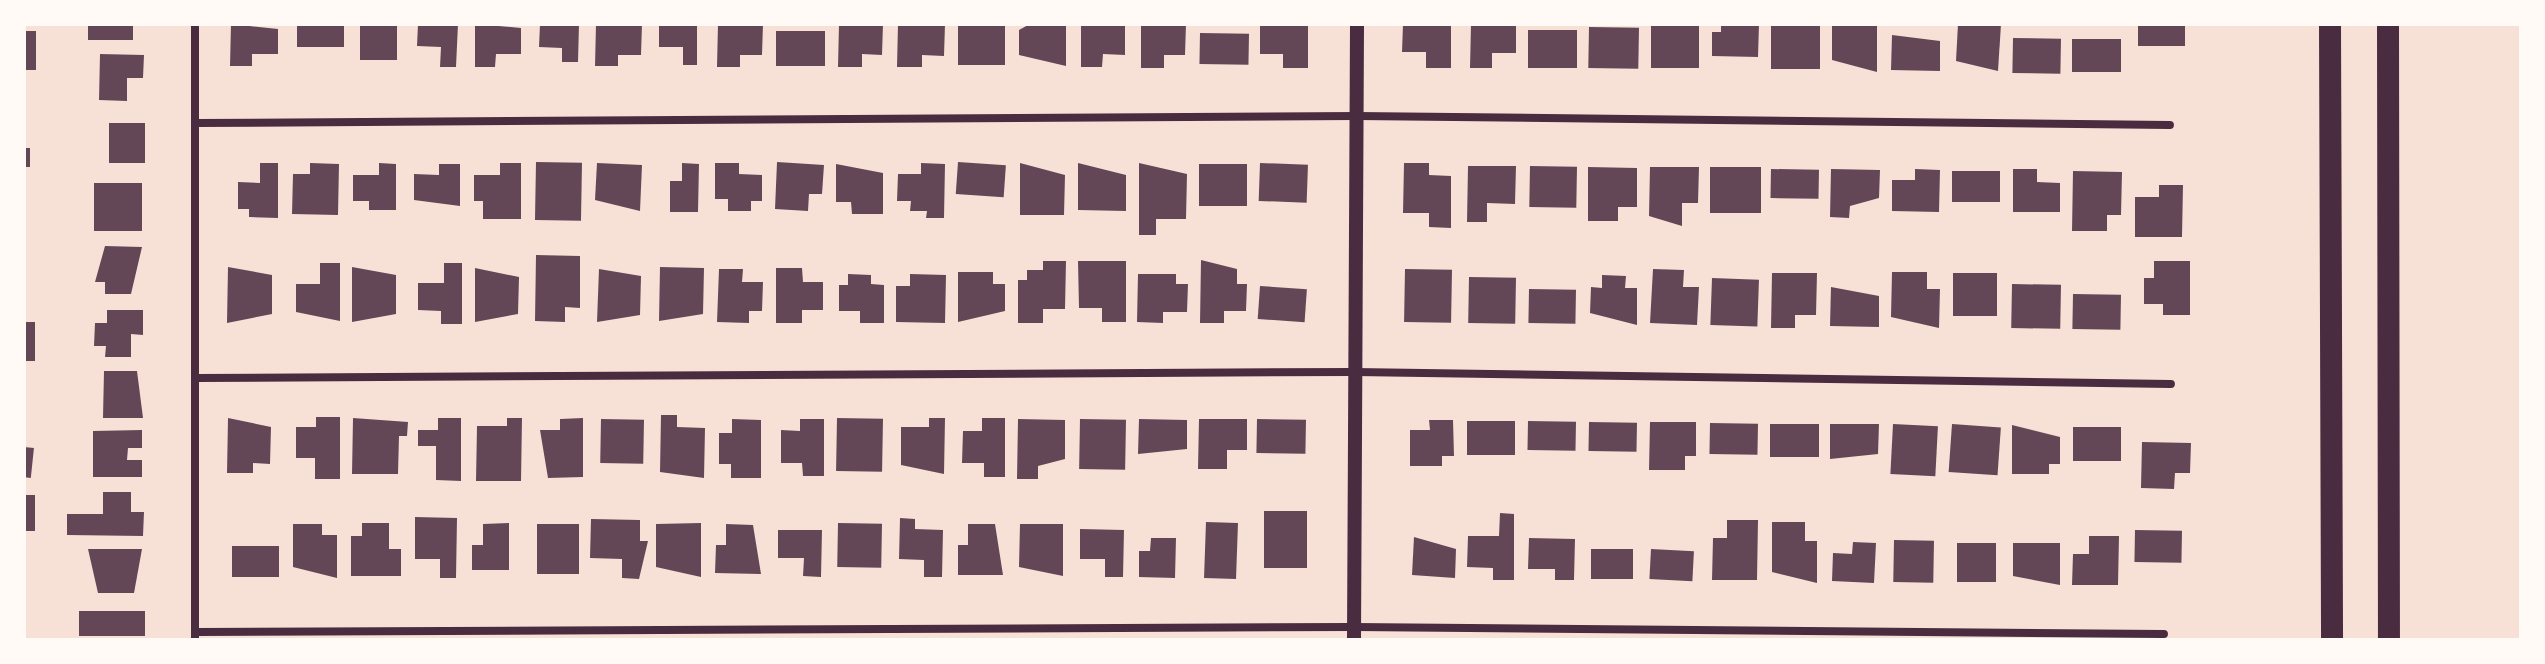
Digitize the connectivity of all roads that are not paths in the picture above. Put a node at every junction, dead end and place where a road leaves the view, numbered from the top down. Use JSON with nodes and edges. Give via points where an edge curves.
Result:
{"nodes":[{"id":1,"x":195,"y":24,"type":"edge"},
{"id":2,"x":1357,"y":24,"type":"edge"},
{"id":3,"x":2330,"y":24,"type":"edge"},
{"id":4,"x":2388,"y":24,"type":"edge"},
{"id":5,"x":1357,"y":116,"type":"junction"},
{"id":6,"x":195,"y":123,"type":"junction"},
{"id":7,"x":2170,"y":125,"type":"dead end"},
{"id":8,"x":1355,"y":372,"type":"junction"},
{"id":9,"x":195,"y":378,"type":"junction"},
{"id":10,"x":2171,"y":384,"type":"dead end"},
{"id":11,"x":1354,"y":634,"type":"edge"},
{"id":12,"x":2164,"y":634,"type":"dead end"},
{"id":13,"x":195,"y":636,"type":"edge"},
{"id":14,"x":2332,"y":640,"type":"edge"},
{"id":15,"x":2389,"y":640,"type":"edge"}],
"edges":[{"from":1,"to":6,"type":"street"},
{"from":2,"to":5,"type":"street"},
{"from":3,"to":14,"type":"highway"},
{"from":4,"to":15,"type":"highway"},
{"from":5,"to":6,"type":"street"},
{"from":5,"to":7,"type":"street"},
{"from":5,"to":8,"type":"street"},
{"from":6,"to":9,"type":"street"},
{"from":8,"to":9,"type":"street"},
{"from":8,"to":10,"type":"street"},
{"from":8,"to":11,"type":"street"},
{"from":9,"to":13,"type":"street"},
{"from":11,"to":12,"type":"street"},
{"from":11,"to":13,"type":"street"}]}
